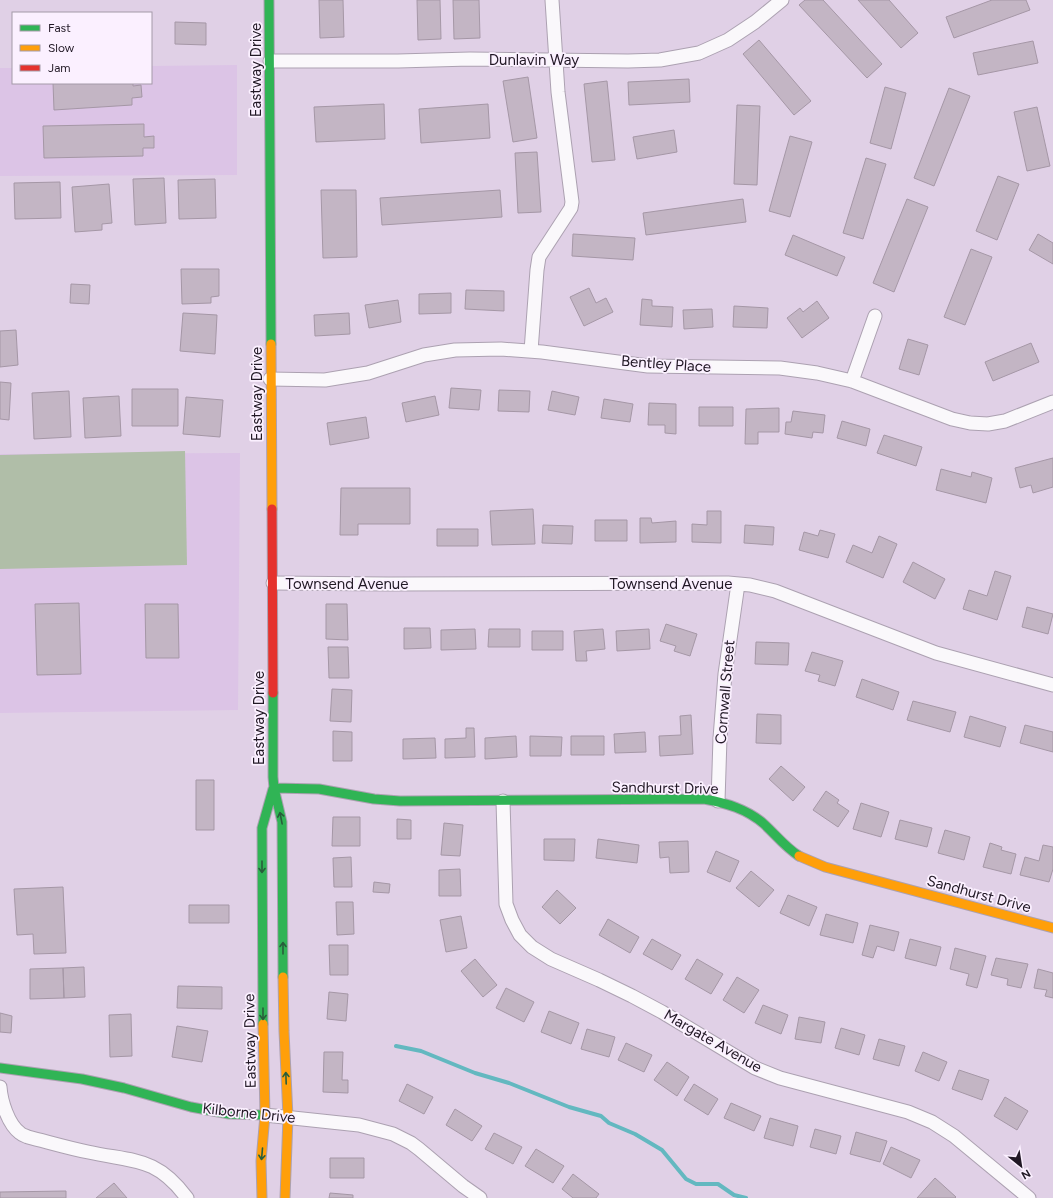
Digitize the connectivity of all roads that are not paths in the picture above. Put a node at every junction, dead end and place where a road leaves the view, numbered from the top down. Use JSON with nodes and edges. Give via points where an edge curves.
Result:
{"nodes":[{"id":1,"x":269,"y":0,"type":"edge"},
{"id":2,"x":552,"y":0,"type":"edge"},
{"id":3,"x":782,"y":0,"type":"edge"},
{"id":4,"x":555,"y":60,"type":"junction"},
{"id":5,"x":270,"y":61,"type":"junction"},
{"id":6,"x":875,"y":316,"type":"dead end"},
{"id":7,"x":531,"y":351,"type":"junction"},
{"id":8,"x":270,"y":379,"type":"junction"},
{"id":9,"x":852,"y":381,"type":"junction"},
{"id":10,"x":1053,"y":402,"type":"edge"},
{"id":11,"x":273,"y":583,"type":"junction"},
{"id":12,"x":738,"y":584,"type":"junction"},
{"id":13,"x":1053,"y":685,"type":"edge"},
{"id":14,"x":274,"y":788,"type":"junction"},
{"id":15,"x":503,"y":801,"type":"junction"},
{"id":16,"x":718,"y":801,"type":"junction"},
{"id":17,"x":1053,"y":928,"type":"edge"},
{"id":18,"x":0,"y":1068,"type":"edge"},
{"id":19,"x":0,"y":1087,"type":"edge"},
{"id":20,"x":265,"y":1115,"type":"junction"},
{"id":21,"x":288,"y":1117,"type":"junction"},
{"id":22,"x":187,"y":1198,"type":"edge"},
{"id":23,"x":262,"y":1198,"type":"edge"},
{"id":24,"x":285,"y":1198,"type":"edge"},
{"id":25,"x":480,"y":1198,"type":"edge"},
{"id":26,"x":1029,"y":1198,"type":"edge"}],
"edges":[{"from":1,"to":5,"type":"main road","name":"Eastway Drive"},
{"from":2,"to":4,"type":"street"},
{"from":3,"to":4,"type":"street","name":"Dunlavin Way","via":[[728,40],[699,53],[660,60]]},
{"from":4,"to":5,"type":"street","name":"Dunlavin Way"},
{"from":4,"to":7,"type":"street","via":[[572,202],[571,208],[539,257]]},
{"from":5,"to":8,"type":"main road","name":"Eastway Drive"},
{"from":6,"to":9,"type":"street"},
{"from":7,"to":8,"type":"street","name":"Bentley Place","via":[[455,350],[424,355],[368,373],[325,380]]},
{"from":7,"to":9,"type":"street","name":"Bentley Place","via":[[648,366],[799,370]]},
{"from":8,"to":11,"type":"main road","name":"Eastway Drive"},
{"from":9,"to":10,"type":"street","name":"Bentley Place","via":[[970,424],[1005,422]]},
{"from":11,"to":12,"type":"street","name":"Townsend Avenue"},
{"from":11,"to":14,"type":"main road","name":"Eastway Drive"},
{"from":12,"to":13,"type":"street","name":"Townsend Avenue","via":[[775,591],[936,653]]},
{"from":12,"to":16,"type":"street","name":"Cornwall Street","via":[[725,674]]},
{"from":14,"to":15,"type":"main road","name":"Sandhurst Drive","via":[[319,789],[400,801]]},
{"from":14,"to":20,"type":"main road","name":"Eastway Drive","one_way":true,"via":[[262,828]]},
{"from":21,"to":14,"type":"main road","name":"Eastway Drive","one_way":true,"via":[[284,1031],[282,822]]},
{"from":15,"to":16,"type":"main road","name":"Sandhurst Drive"},
{"from":15,"to":26,"type":"street","name":"Margate Avenue","via":[[506,904],[520,935],[536,950],[662,1012],[755,1068],[780,1078],[908,1112],[932,1122],[954,1136]]},
{"from":16,"to":17,"type":"main road","name":"Sandhurst Drive","via":[[743,809],[760,820],[787,847],[805,859],[825,867]]},
{"from":18,"to":20,"type":"main road","name":"Kilborne Drive","via":[[82,1079],[191,1107],[230,1114]]},
{"from":19,"to":22,"type":"street","via":[[9,1120],[20,1133],[89,1152],[140,1161],[163,1172],[177,1184]]},
{"from":20,"to":21,"type":"street","name":"Kilborne Drive"},
{"from":20,"to":23,"type":"main road","name":"Eastway Drive","one_way":true,"via":[[261,1161]]},
{"from":21,"to":24,"type":"main road","name":"Eastway Drive"},
{"from":21,"to":25,"type":"street","name":"Kilborne Drive","via":[[358,1125],[392,1134],[419,1149]]}]}
